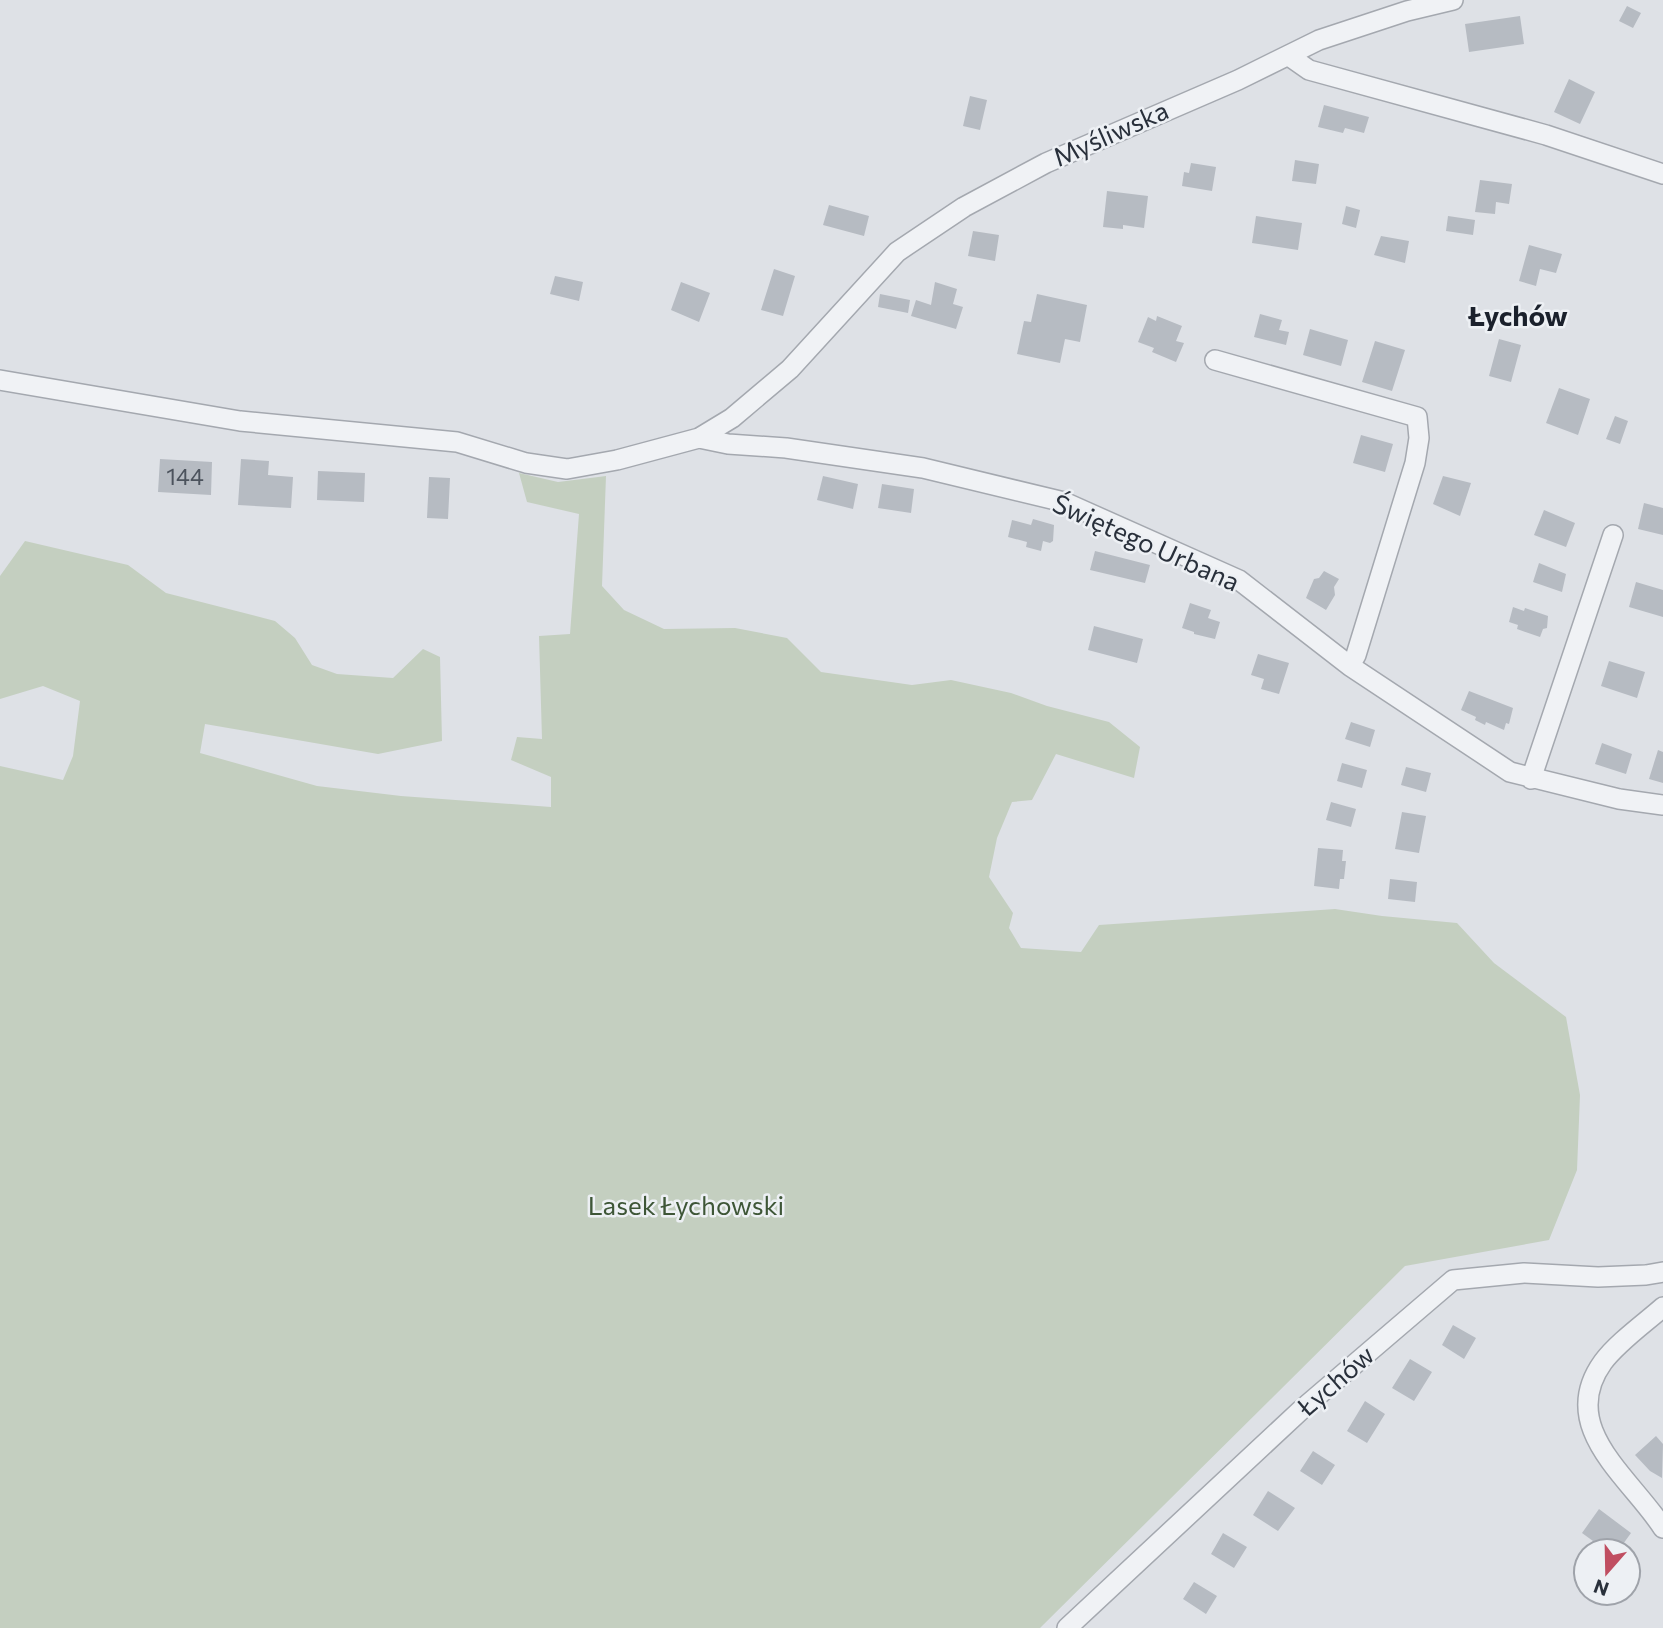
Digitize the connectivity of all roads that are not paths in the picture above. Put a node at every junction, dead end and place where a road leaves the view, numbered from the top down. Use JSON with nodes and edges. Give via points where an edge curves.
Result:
{"nodes":[{"id":1,"x":1453,"y":0,"type":"edge"},
{"id":2,"x":1289,"y":56,"type":"junction"},
{"id":3,"x":1663,"y":174,"type":"edge"},
{"id":4,"x":1215,"y":359,"type":"dead end"},
{"id":5,"x":0,"y":380,"type":"edge"},
{"id":6,"x":699,"y":438,"type":"junction"},
{"id":7,"x":1613,"y":535,"type":"dead end"},
{"id":8,"x":1350,"y":666,"type":"junction"},
{"id":9,"x":1531,"y":779,"type":"junction"},
{"id":10,"x":1663,"y":805,"type":"edge"},
{"id":11,"x":1663,"y":1272,"type":"edge"},
{"id":12,"x":1663,"y":1307,"type":"edge"},
{"id":13,"x":1663,"y":1528,"type":"edge"},
{"id":14,"x":1067,"y":1628,"type":"edge"}],
"edges":[{"from":1,"to":2,"type":"street","name":"Myśliwska","via":[[1319,40]]},
{"from":2,"to":3,"type":"street","via":[[1309,70],[1546,135]]},
{"from":2,"to":6,"type":"street","name":"Myśliwska","via":[[1045,163],[964,207],[897,252],[790,369],[732,418]]},
{"from":4,"to":8,"type":"street","via":[[1417,417],[1415,463]]},
{"from":5,"to":6,"type":"street","via":[[240,421],[457,442],[526,463],[567,468]]},
{"from":6,"to":8,"type":"street","name":"Świętego Urbana","via":[[923,468],[1065,502],[1239,580]]},
{"from":7,"to":9,"type":"street"},
{"from":8,"to":9,"type":"street","name":"Świętego Urbana","via":[[1510,772]]},
{"from":9,"to":10,"type":"street","name":"Świętego Urbana"},
{"from":11,"to":14,"type":"street","name":"Łychów","via":[[1598,1277],[1524,1273],[1453,1280],[1301,1410]]},
{"from":12,"to":13,"type":"street","via":[[1605,1359],[1587,1398],[1590,1429]]}]}
